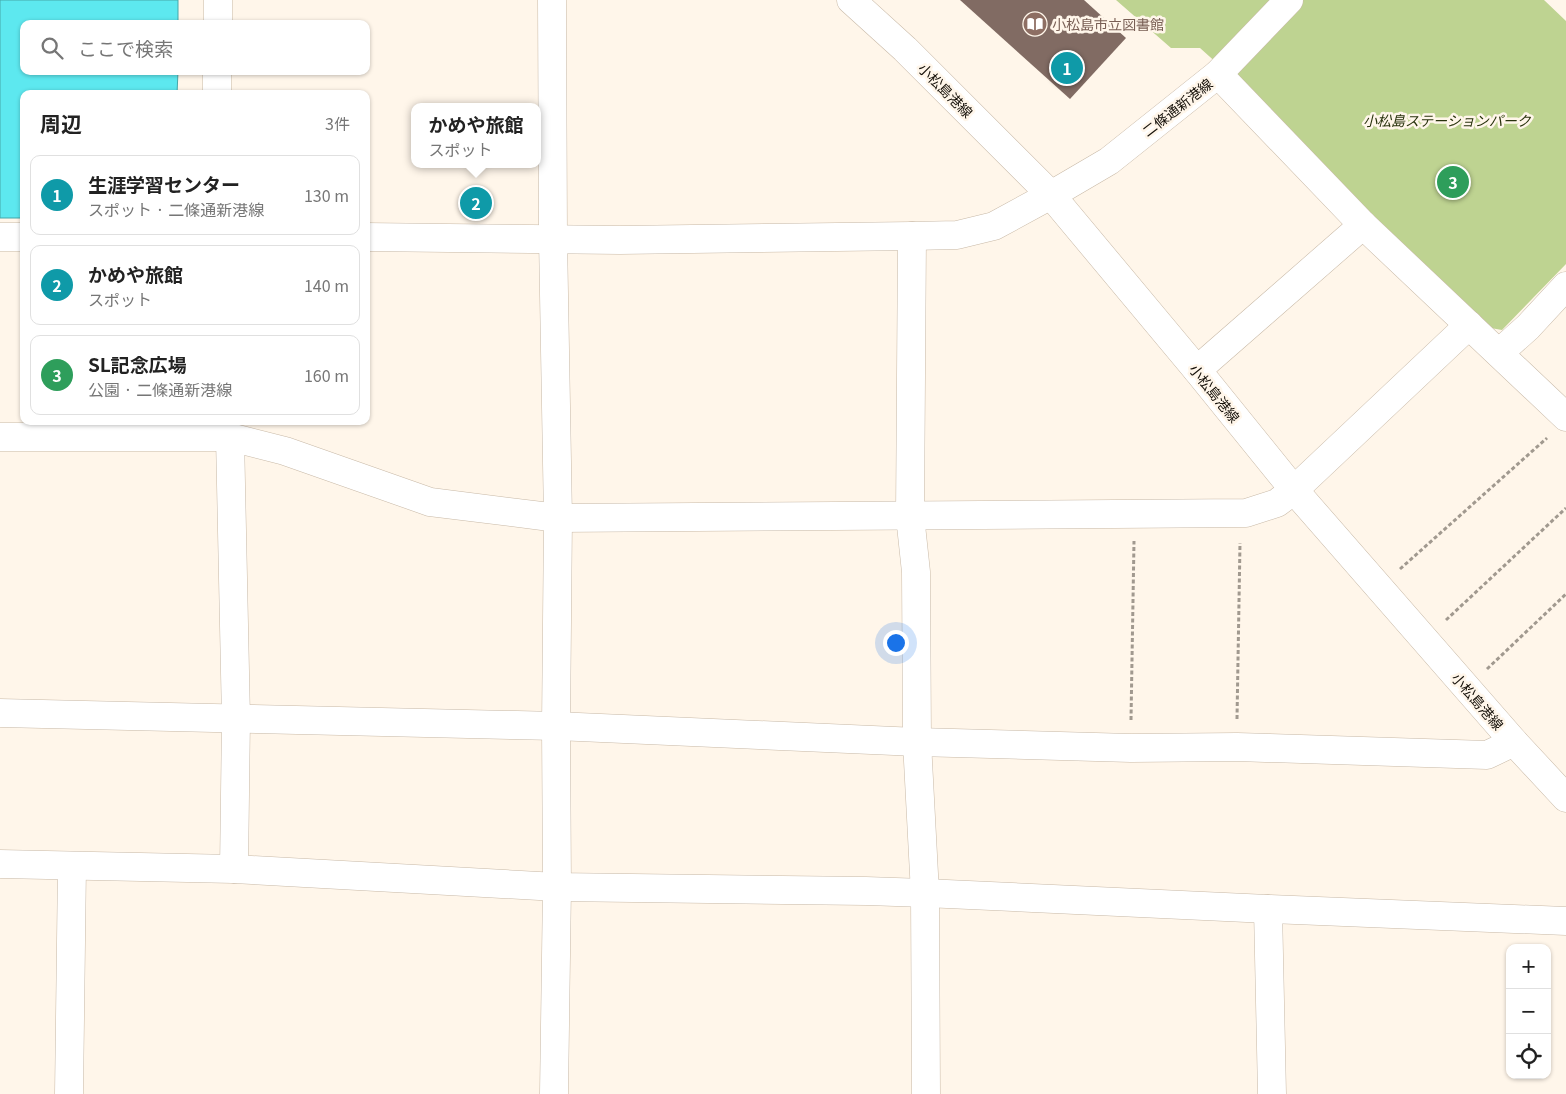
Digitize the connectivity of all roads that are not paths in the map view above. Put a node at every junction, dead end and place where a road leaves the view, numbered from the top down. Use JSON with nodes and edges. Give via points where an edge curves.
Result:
{"nodes":[{"id":1,"x":218,"y":0,"type":"edge"},
{"id":2,"x":552,"y":0,"type":"edge"},
{"id":3,"x":851,"y":0,"type":"edge"},
{"id":4,"x":1289,"y":0,"type":"edge"},
{"id":5,"x":218,"y":20,"type":"edge"},
{"id":6,"x":1218,"y":74,"type":"junction"},
{"id":7,"x":217,"y":75,"type":"edge"},
{"id":8,"x":217,"y":90,"type":"edge"},
{"id":9,"x":1051,"y":195,"type":"junction"},
{"id":10,"x":1363,"y":225,"type":"junction"},
{"id":11,"x":912,"y":236,"type":"junction"},
{"id":12,"x":0,"y":237,"type":"edge"},
{"id":13,"x":20,"y":237,"type":"edge"},
{"id":14,"x":370,"y":238,"type":"edge"},
{"id":15,"x":553,"y":238,"type":"junction"},
{"id":16,"x":1566,"y":286,"type":"edge"},
{"id":17,"x":1469,"y":324,"type":"junction"},
{"id":18,"x":1499,"y":353,"type":"junction"},
{"id":19,"x":1197,"y":370,"type":"junction"},
{"id":20,"x":1559,"y":426,"type":"edge"},
{"id":21,"x":230,"y":429,"type":"edge"},
{"id":22,"x":0,"y":437,"type":"edge"},
{"id":23,"x":1294,"y":490,"type":"junction"},
{"id":24,"x":910,"y":516,"type":"junction"},
{"id":25,"x":558,"y":518,"type":"junction"},
{"id":26,"x":0,"y":713,"type":"edge"},
{"id":27,"x":236,"y":719,"type":"junction"},
{"id":28,"x":556,"y":726,"type":"junction"},
{"id":29,"x":917,"y":742,"type":"junction"},
{"id":30,"x":1514,"y":742,"type":"junction"},
{"id":31,"x":1566,"y":798,"type":"edge"},
{"id":32,"x":0,"y":864,"type":"edge"},
{"id":33,"x":72,"y":866,"type":"junction"},
{"id":34,"x":234,"y":869,"type":"junction"},
{"id":35,"x":557,"y":887,"type":"junction"},
{"id":36,"x":925,"y":893,"type":"junction"},
{"id":37,"x":1268,"y":909,"type":"junction"},
{"id":38,"x":1566,"y":921,"type":"edge"},
{"id":39,"x":69,"y":1094,"type":"edge"},
{"id":40,"x":554,"y":1094,"type":"edge"},
{"id":41,"x":926,"y":1094,"type":"edge"},
{"id":42,"x":1272,"y":1094,"type":"edge"}],
"edges":[{"from":1,"to":5,"type":"street"},
{"from":2,"to":15,"type":"street"},
{"from":3,"to":9,"type":"street","name":"小松島港線","via":[[905,49]]},
{"from":4,"to":6,"type":"street","name":"二條通新港線"},
{"from":6,"to":9,"type":"street","name":"二條通新港線","via":[[1109,161]]},
{"from":6,"to":10,"type":"street"},
{"from":7,"to":8,"type":"street"},
{"from":9,"to":11,"type":"street","name":"二條通新港線","via":[[994,226],[957,234]]},
{"from":9,"to":19,"type":"street","name":"小松島港線"},
{"from":10,"to":17,"type":"street"},
{"from":10,"to":19,"type":"street"},
{"from":11,"to":15,"type":"street","name":"二條通新港線"},
{"from":11,"to":24,"type":"street"},
{"from":12,"to":13,"type":"street"},
{"from":14,"to":15,"type":"street","name":"二條通新港線"},
{"from":15,"to":25,"type":"street"},
{"from":16,"to":18,"type":"street"},
{"from":17,"to":18,"type":"street"},
{"from":17,"to":23,"type":"street"},
{"from":18,"to":20,"type":"street"},
{"from":19,"to":23,"type":"street","name":"小松島港線"},
{"from":21,"to":22,"type":"street"},
{"from":21,"to":25,"type":"street","via":[[285,452],[430,502]]},
{"from":21,"to":27,"type":"street"},
{"from":23,"to":24,"type":"street","via":[[1277,503],[1246,513]]},
{"from":23,"to":30,"type":"street","name":"小松島港線"},
{"from":24,"to":25,"type":"street"},
{"from":24,"to":29,"type":"street","via":[[916,572]]},
{"from":25,"to":28,"type":"street"},
{"from":26,"to":27,"type":"street"},
{"from":27,"to":28,"type":"street"},
{"from":27,"to":34,"type":"street"},
{"from":28,"to":29,"type":"street"},
{"from":28,"to":35,"type":"street"},
{"from":29,"to":30,"type":"street","via":[[1487,755]]},
{"from":29,"to":36,"type":"street"},
{"from":30,"to":31,"type":"street","name":"小松島港線"},
{"from":32,"to":33,"type":"street"},
{"from":33,"to":34,"type":"street"},
{"from":33,"to":39,"type":"street"},
{"from":34,"to":35,"type":"street"},
{"from":35,"to":36,"type":"street"},
{"from":35,"to":40,"type":"street"},
{"from":36,"to":37,"type":"street"},
{"from":36,"to":41,"type":"street"},
{"from":37,"to":38,"type":"street"},
{"from":37,"to":42,"type":"street"}]}
